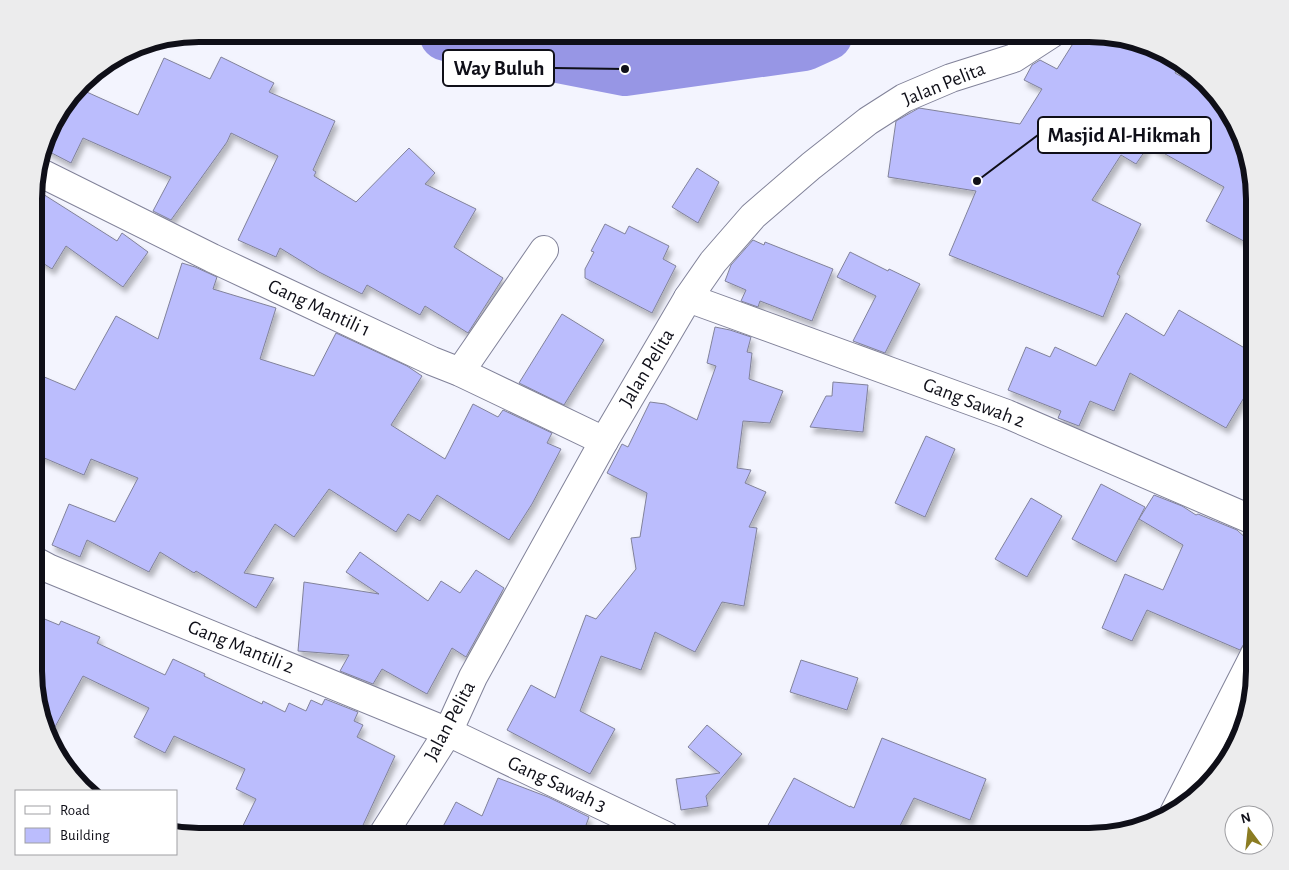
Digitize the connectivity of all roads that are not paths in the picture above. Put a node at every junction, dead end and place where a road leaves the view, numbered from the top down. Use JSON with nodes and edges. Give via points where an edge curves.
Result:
{"nodes":[{"id":1,"x":1039,"y":42,"type":"edge"},
{"id":2,"x":45,"y":175,"type":"edge"},
{"id":3,"x":544,"y":250,"type":"dead end"},
{"id":4,"x":688,"y":298,"type":"junction"},
{"id":5,"x":460,"y":372,"type":"junction"},
{"id":6,"x":604,"y":441,"type":"junction"},
{"id":7,"x":1246,"y":517,"type":"edge"},
{"id":8,"x":43,"y":565,"type":"edge"},
{"id":9,"x":1246,"y":672,"type":"edge"},
{"id":10,"x":448,"y":732,"type":"junction"},
{"id":11,"x":1182,"y":797,"type":"edge"},
{"id":12,"x":387,"y":828,"type":"edge"},
{"id":13,"x":648,"y":828,"type":"edge"}],
"edges":[{"from":1,"to":4,"type":"street","name":"Jalan Pelita","via":[[1014,58],[951,78],[904,98],[868,121],[753,216],[713,262]]},
{"from":2,"to":5,"type":"street","name":"Gang Mantili 1","via":[[212,258]]},
{"from":3,"to":5,"type":"street"},
{"from":4,"to":6,"type":"street","name":"Jalan Pelita"},
{"from":4,"to":7,"type":"street","name":"Gang Sawah 2","via":[[1007,414]]},
{"from":5,"to":6,"type":"street","name":"Gang Mantili 1"},
{"from":6,"to":10,"type":"street","name":"Jalan Pelita","via":[[473,677]]},
{"from":8,"to":10,"type":"street","name":"Gang Mantili 2"},
{"from":9,"to":11,"type":"street"},
{"from":10,"to":12,"type":"street","name":"Jalan Pelita"},
{"from":10,"to":13,"type":"street","name":"Gang Sawah 3"}]}
